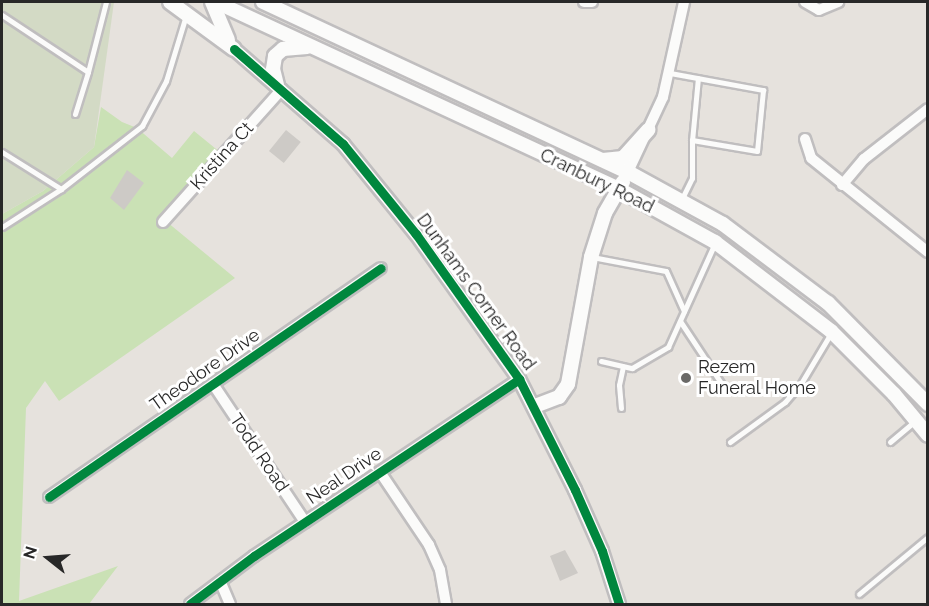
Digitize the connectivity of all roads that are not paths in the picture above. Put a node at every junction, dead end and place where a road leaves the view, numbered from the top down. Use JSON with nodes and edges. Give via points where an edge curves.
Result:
{"nodes":[{"id":1,"x":106,"y":2,"type":"edge"},
{"id":2,"x":170,"y":2,"type":"edge"},
{"id":3,"x":214,"y":2,"type":"edge"},
{"id":4,"x":263,"y":2,"type":"edge"},
{"id":5,"x":584,"y":2,"type":"edge"},
{"id":6,"x":592,"y":2,"type":"edge"},
{"id":7,"x":684,"y":2,"type":"edge"},
{"id":8,"x":805,"y":2,"type":"edge"},
{"id":9,"x":838,"y":2,"type":"edge"},
{"id":10,"x":186,"y":14,"type":"junction"},
{"id":11,"x":2,"y":15,"type":"edge"},
{"id":12,"x":319,"y":27,"type":"junction"},
{"id":13,"x":310,"y":48,"type":"junction"},
{"id":14,"x":234,"y":50,"type":"junction"},
{"id":15,"x":88,"y":72,"type":"junction"},
{"id":16,"x":670,"y":73,"type":"junction"},
{"id":17,"x":698,"y":78,"type":"junction"},
{"id":18,"x":280,"y":87,"type":"junction"},
{"id":19,"x":927,"y":109,"type":"edge"},
{"id":20,"x":75,"y":114,"type":"dead end"},
{"id":21,"x":648,"y":130,"type":"junction"},
{"id":22,"x":806,"y":140,"type":"dead end"},
{"id":23,"x":692,"y":141,"type":"junction"},
{"id":24,"x":2,"y":152,"type":"edge"},
{"id":25,"x":599,"y":159,"type":"junction"},
{"id":26,"x":628,"y":172,"type":"junction"},
{"id":27,"x":842,"y":185,"type":"junction"},
{"id":28,"x":61,"y":189,"type":"junction"},
{"id":29,"x":619,"y":189,"type":"junction"},
{"id":30,"x":681,"y":201,"type":"junction"},
{"id":31,"x":163,"y":222,"type":"dead end"},
{"id":32,"x":2,"y":227,"type":"edge"},
{"id":33,"x":716,"y":242,"type":"junction"},
{"id":34,"x":927,"y":252,"type":"edge"},
{"id":35,"x":591,"y":257,"type":"junction"},
{"id":36,"x":381,"y":268,"type":"dead end"},
{"id":37,"x":684,"y":311,"type":"junction"},
{"id":38,"x":680,"y":321,"type":"junction"},
{"id":39,"x":831,"y":331,"type":"junction"},
{"id":40,"x":601,"y":361,"type":"dead end"},
{"id":41,"x":623,"y":366,"type":"junction"},
{"id":42,"x":519,"y":379,"type":"junction"},
{"id":43,"x":213,"y":384,"type":"junction"},
{"id":44,"x":724,"y":388,"type":"dead end"},
{"id":45,"x":927,"y":404,"type":"edge"},
{"id":46,"x":535,"y":406,"type":"junction"},
{"id":47,"x":621,"y":408,"type":"dead end"},
{"id":48,"x":916,"y":420,"type":"junction"},
{"id":49,"x":927,"y":435,"type":"edge"},
{"id":50,"x":730,"y":442,"type":"dead end"},
{"id":51,"x":890,"y":442,"type":"dead end"},
{"id":52,"x":380,"y":472,"type":"junction"},
{"id":53,"x":48,"y":497,"type":"dead end"},
{"id":54,"x":305,"y":522,"type":"junction"},
{"id":55,"x":927,"y":537,"type":"edge"},
{"id":56,"x":221,"y":583,"type":"junction"},
{"id":57,"x":859,"y":594,"type":"dead end"},
{"id":58,"x":190,"y":604,"type":"edge"},
{"id":59,"x":231,"y":604,"type":"edge"},
{"id":60,"x":446,"y":604,"type":"edge"},
{"id":61,"x":619,"y":604,"type":"edge"}],
"edges":[{"from":1,"to":15,"type":"lane"},
{"from":2,"to":10,"type":"main road"},
{"from":3,"to":13,"type":"main road","name":"Cranbury Road"},
{"from":3,"to":14,"type":"main road","via":[[220,30]]},
{"from":4,"to":12,"type":"main road","name":"Cranbury Road"},
{"from":5,"to":6,"type":"street"},
{"from":7,"to":16,"type":"street"},
{"from":8,"to":9,"type":"street","via":[[819,10]]},
{"from":10,"to":14,"type":"main road"},
{"from":10,"to":28,"type":"lane","via":[[166,81],[142,126]]},
{"from":11,"to":15,"type":"lane"},
{"from":12,"to":13,"type":"lane"},
{"from":12,"to":25,"type":"main road","name":"Cranbury Road"},
{"from":13,"to":18,"type":"main road","via":[[283,49],[275,56],[273,69]]},
{"from":13,"to":29,"type":"main road","name":"Cranbury Road"},
{"from":14,"to":18,"type":"street","name":"Dunhams Corner Road"},
{"from":15,"to":20,"type":"lane"},
{"from":16,"to":17,"type":"lane"},
{"from":16,"to":21,"type":"street"},
{"from":17,"to":23,"type":"lane"},
{"from":17,"to":23,"type":"lane","via":[[763,90],[757,151]]},
{"from":18,"to":31,"type":"street","name":"Kristina Ct"},
{"from":18,"to":42,"type":"street","name":"Dunhams Corner Road","via":[[343,144],[416,234]]},
{"from":19,"to":27,"type":"street","via":[[864,159]]},
{"from":21,"to":25,"type":"main road","via":[[624,158]]},
{"from":21,"to":26,"type":"street"},
{"from":22,"to":27,"type":"street","via":[[811,158]]},
{"from":23,"to":30,"type":"lane","via":[[692,178]]},
{"from":24,"to":28,"type":"lane"},
{"from":25,"to":26,"type":"main road","name":"Cranbury Road"},
{"from":26,"to":29,"type":"main road"},
{"from":26,"to":30,"type":"main road","name":"Cranbury Road"},
{"from":27,"to":34,"type":"street"},
{"from":28,"to":32,"type":"lane"},
{"from":29,"to":33,"type":"main road","name":"Cranbury Road"},
{"from":29,"to":35,"type":"main road","via":[[605,213]]},
{"from":30,"to":45,"type":"main road","name":"Cranbury Road","via":[[768,255],[828,303]]},
{"from":33,"to":37,"type":"lane"},
{"from":33,"to":39,"type":"main road","name":"Cranbury Road"},
{"from":35,"to":37,"type":"lane","via":[[666,271]]},
{"from":35,"to":46,"type":"main road","via":[[568,384],[560,398]]},
{"from":36,"to":43,"type":"street","name":"Theodore Drive"},
{"from":37,"to":38,"type":"lane"},
{"from":38,"to":41,"type":"lane","via":[[668,347],[632,368]]},
{"from":38,"to":44,"type":"lane"},
{"from":39,"to":48,"type":"main road","name":"Cranbury Road"},
{"from":39,"to":50,"type":"lane","via":[[800,385],[785,402]]},
{"from":40,"to":41,"type":"lane"},
{"from":41,"to":47,"type":"lane","via":[[619,385]]},
{"from":42,"to":46,"type":"street","name":"Dunhams Corner Road"},
{"from":42,"to":52,"type":"street","name":"Neal Drive"},
{"from":43,"to":53,"type":"street","name":"Theodore Drive"},
{"from":43,"to":54,"type":"street","name":"Todd Road"},
{"from":46,"to":61,"type":"street","name":"Dunhams Corner Road","via":[[602,551]]},
{"from":48,"to":49,"type":"main road","name":"Cranbury Road"},
{"from":48,"to":51,"type":"lane"},
{"from":52,"to":54,"type":"street","name":"Neal Drive"},
{"from":52,"to":60,"type":"street","via":[[429,545],[440,570]]},
{"from":54,"to":56,"type":"street","name":"Neal Drive"},
{"from":55,"to":57,"type":"lane"},
{"from":56,"to":58,"type":"street","name":"Neal Drive"},
{"from":56,"to":59,"type":"street"}]}
